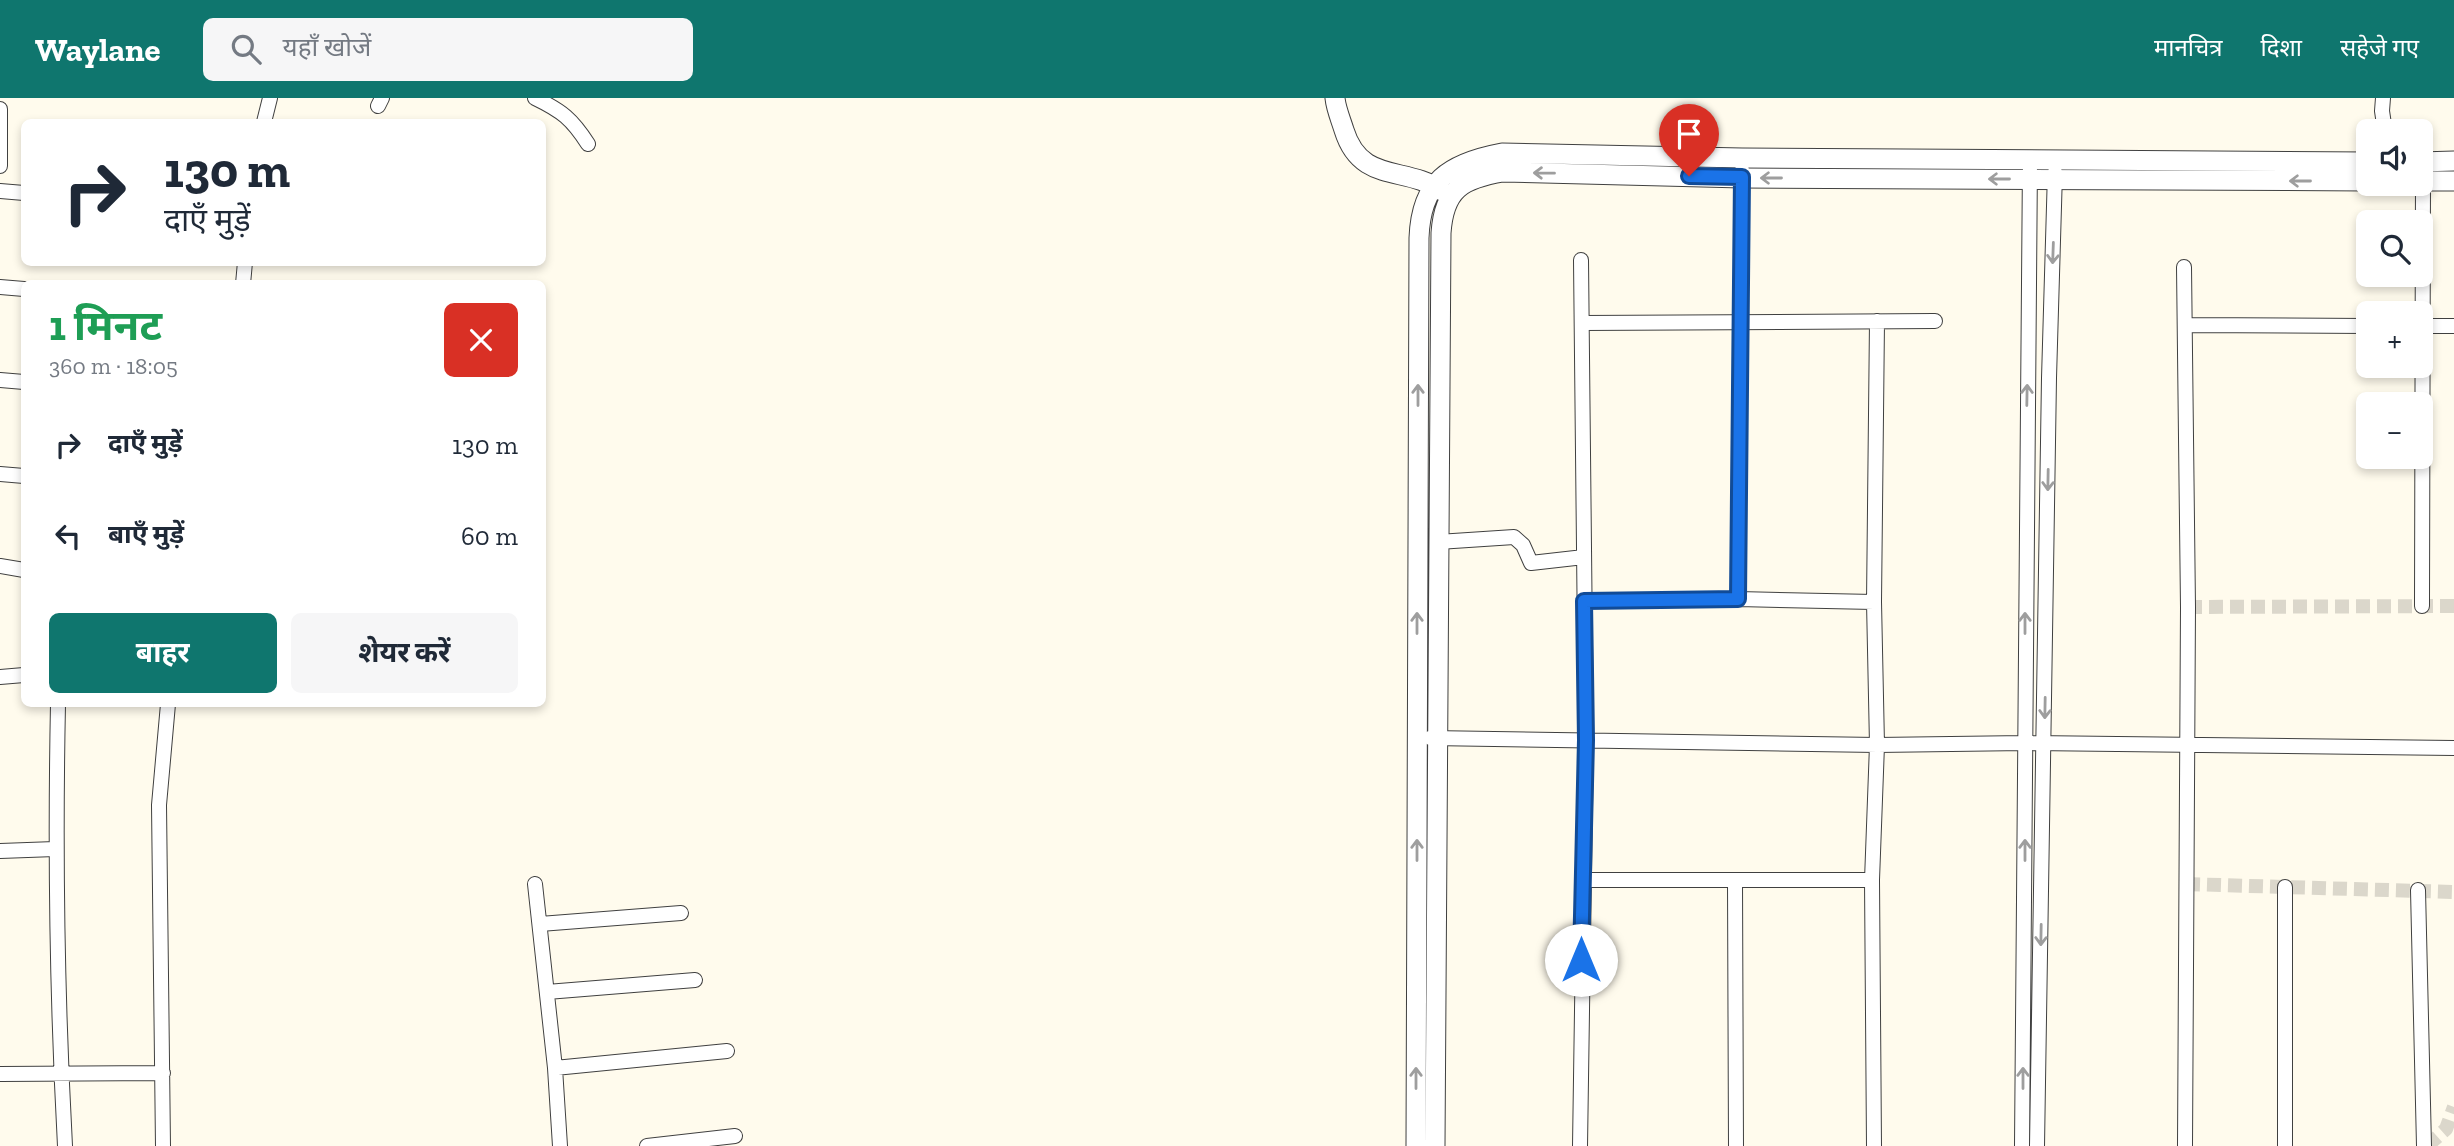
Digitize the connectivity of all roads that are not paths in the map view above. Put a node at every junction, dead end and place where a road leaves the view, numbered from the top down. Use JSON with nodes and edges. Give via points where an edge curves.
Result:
{"nodes":[{"id":1,"x":270,"y":98,"type":"edge"},
{"id":2,"x":535,"y":98,"type":"edge"},
{"id":3,"x":1335,"y":98,"type":"edge"},
{"id":4,"x":2383,"y":98,"type":"edge"},
{"id":5,"x":0,"y":109,"type":"edge"},
{"id":6,"x":265,"y":119,"type":"edge"},
{"id":7,"x":2383,"y":119,"type":"edge"},
{"id":8,"x":588,"y":144,"type":"dead end"},
{"id":9,"x":2356,"y":162,"type":"edge"},
{"id":10,"x":2454,"y":162,"type":"edge"},
{"id":11,"x":0,"y":166,"type":"edge"},
{"id":12,"x":1742,"y":168,"type":"junction"},
{"id":13,"x":2433,"y":168,"type":"edge"},
{"id":14,"x":2030,"y":170,"type":"junction"},
{"id":15,"x":2055,"y":170,"type":"junction"},
{"id":16,"x":2433,"y":175,"type":"edge"},
{"id":17,"x":2356,"y":181,"type":"edge"},
{"id":18,"x":2454,"y":181,"type":"edge"},
{"id":19,"x":1441,"y":190,"type":"junction"},
{"id":20,"x":0,"y":191,"type":"edge"},
{"id":21,"x":21,"y":193,"type":"edge"},
{"id":22,"x":2421,"y":196,"type":"edge"},
{"id":23,"x":1581,"y":260,"type":"dead end"},
{"id":24,"x":2184,"y":267,"type":"dead end"},
{"id":25,"x":0,"y":287,"type":"edge"},
{"id":26,"x":21,"y":289,"type":"edge"},
{"id":27,"x":2422,"y":301,"type":"edge"},
{"id":28,"x":1742,"y":321,"type":"junction"},
{"id":29,"x":1877,"y":321,"type":"junction"},
{"id":30,"x":1935,"y":321,"type":"dead end"},
{"id":31,"x":1582,"y":323,"type":"junction"},
{"id":32,"x":2186,"y":325,"type":"junction"},
{"id":33,"x":2356,"y":326,"type":"edge"},
{"id":34,"x":2433,"y":326,"type":"edge"},
{"id":35,"x":2454,"y":326,"type":"edge"},
{"id":36,"x":2422,"y":378,"type":"edge"},
{"id":37,"x":0,"y":380,"type":"edge"},
{"id":38,"x":21,"y":382,"type":"edge"},
{"id":39,"x":0,"y":474,"type":"edge"},
{"id":40,"x":21,"y":476,"type":"edge"},
{"id":41,"x":1438,"y":542,"type":"junction"},
{"id":42,"x":1584,"y":557,"type":"junction"},
{"id":43,"x":0,"y":566,"type":"edge"},
{"id":44,"x":21,"y":570,"type":"edge"},
{"id":45,"x":1738,"y":599,"type":"junction"},
{"id":46,"x":1584,"y":601,"type":"junction"},
{"id":47,"x":1874,"y":602,"type":"junction"},
{"id":48,"x":2422,"y":606,"type":"dead end"},
{"id":49,"x":21,"y":675,"type":"edge"},
{"id":50,"x":0,"y":677,"type":"edge"},
{"id":51,"x":58,"y":707,"type":"edge"},
{"id":52,"x":168,"y":707,"type":"edge"},
{"id":53,"x":1427,"y":738,"type":"junction"},
{"id":54,"x":1586,"y":740,"type":"junction"},
{"id":55,"x":2025,"y":743,"type":"junction"},
{"id":56,"x":1878,"y":745,"type":"junction"},
{"id":57,"x":2044,"y":745,"type":"junction"},
{"id":58,"x":2188,"y":747,"type":"junction"},
{"id":59,"x":2454,"y":748,"type":"edge"},
{"id":60,"x":55,"y":849,"type":"junction"},
{"id":61,"x":0,"y":851,"type":"edge"},
{"id":62,"x":1582,"y":880,"type":"junction"},
{"id":63,"x":1872,"y":880,"type":"junction"},
{"id":64,"x":1735,"y":882,"type":"junction"},
{"id":65,"x":535,"y":884,"type":"dead end"},
{"id":66,"x":2285,"y":887,"type":"dead end"},
{"id":67,"x":2418,"y":891,"type":"dead end"},
{"id":68,"x":681,"y":913,"type":"dead end"},
{"id":69,"x":540,"y":924,"type":"junction"},
{"id":70,"x":695,"y":980,"type":"dead end"},
{"id":71,"x":547,"y":992,"type":"junction"},
{"id":72,"x":727,"y":1051,"type":"dead end"},
{"id":73,"x":555,"y":1068,"type":"junction"},
{"id":74,"x":163,"y":1073,"type":"junction"},
{"id":75,"x":0,"y":1074,"type":"edge"},
{"id":76,"x":62,"y":1074,"type":"junction"},
{"id":77,"x":735,"y":1136,"type":"dead end"},
{"id":78,"x":65,"y":1146,"type":"edge"},
{"id":79,"x":163,"y":1146,"type":"edge"},
{"id":80,"x":560,"y":1146,"type":"edge"},
{"id":81,"x":647,"y":1146,"type":"edge"},
{"id":82,"x":1416,"y":1146,"type":"edge"},
{"id":83,"x":1435,"y":1146,"type":"edge"},
{"id":84,"x":1580,"y":1146,"type":"edge"},
{"id":85,"x":1736,"y":1146,"type":"edge"},
{"id":86,"x":1874,"y":1146,"type":"edge"},
{"id":87,"x":2022,"y":1146,"type":"edge"},
{"id":88,"x":2037,"y":1146,"type":"edge"},
{"id":89,"x":2186,"y":1146,"type":"edge"},
{"id":90,"x":2285,"y":1146,"type":"edge"},
{"id":91,"x":2424,"y":1146,"type":"edge"}],
"edges":[{"from":1,"to":6,"type":"street"},
{"from":2,"to":8,"type":"street","via":[[563,112]]},
{"from":3,"to":19,"type":"street","via":[[1348,144],[1364,163]]},
{"from":4,"to":7,"type":"street"},
{"from":5,"to":11,"type":"street"},
{"from":9,"to":15,"type":"street"},
{"from":10,"to":13,"type":"street"},
{"from":12,"to":14,"type":"street"},
{"from":12,"to":19,"type":"street","via":[[1503,172]]},
{"from":12,"to":28,"type":"street"},
{"from":14,"to":15,"type":"street"},
{"from":55,"to":14,"type":"street","one_way":true},
{"from":17,"to":15,"type":"street","one_way":true},
{"from":15,"to":57,"type":"street","one_way":true},
{"from":16,"to":18,"type":"street"},
{"from":19,"to":41,"type":"street"},
{"from":53,"to":19,"type":"street","one_way":true,"via":[[1419,229],[1423,202]]},
{"from":20,"to":21,"type":"street"},
{"from":22,"to":27,"type":"street"},
{"from":23,"to":31,"type":"street"},
{"from":24,"to":32,"type":"street"},
{"from":25,"to":26,"type":"street"},
{"from":28,"to":29,"type":"street"},
{"from":28,"to":31,"type":"street"},
{"from":28,"to":45,"type":"street"},
{"from":29,"to":30,"type":"street"},
{"from":29,"to":47,"type":"street"},
{"from":31,"to":42,"type":"street"},
{"from":32,"to":33,"type":"street"},
{"from":32,"to":58,"type":"street"},
{"from":34,"to":35,"type":"street"},
{"from":36,"to":48,"type":"street"},
{"from":37,"to":38,"type":"street"},
{"from":39,"to":40,"type":"street"},
{"from":41,"to":42,"type":"street","via":[[1514,537],[1531,563]]},
{"from":41,"to":53,"type":"street"},
{"from":42,"to":46,"type":"street"},
{"from":43,"to":44,"type":"street"},
{"from":45,"to":46,"type":"street"},
{"from":45,"to":47,"type":"street"},
{"from":46,"to":54,"type":"street"},
{"from":47,"to":56,"type":"street"},
{"from":49,"to":50,"type":"street"},
{"from":51,"to":60,"type":"street"},
{"from":52,"to":74,"type":"street","via":[[159,805]]},
{"from":53,"to":54,"type":"street"},
{"from":82,"to":53,"type":"street","one_way":true},
{"from":53,"to":83,"type":"street"},
{"from":54,"to":56,"type":"street"},
{"from":54,"to":62,"type":"street"},
{"from":55,"to":56,"type":"street"},
{"from":55,"to":57,"type":"street"},
{"from":87,"to":55,"type":"street","one_way":true},
{"from":56,"to":63,"type":"street"},
{"from":57,"to":58,"type":"street"},
{"from":57,"to":88,"type":"street","one_way":true},
{"from":58,"to":59,"type":"street"},
{"from":58,"to":89,"type":"street"},
{"from":60,"to":61,"type":"street"},
{"from":60,"to":76,"type":"street"},
{"from":62,"to":64,"type":"street"},
{"from":62,"to":84,"type":"street"},
{"from":63,"to":64,"type":"street"},
{"from":63,"to":86,"type":"street"},
{"from":64,"to":85,"type":"street"},
{"from":65,"to":69,"type":"street"},
{"from":66,"to":90,"type":"street"},
{"from":67,"to":91,"type":"street"},
{"from":68,"to":69,"type":"street"},
{"from":69,"to":71,"type":"street"},
{"from":70,"to":71,"type":"street"},
{"from":71,"to":73,"type":"street"},
{"from":72,"to":73,"type":"street"},
{"from":73,"to":80,"type":"street"},
{"from":74,"to":76,"type":"street"},
{"from":74,"to":79,"type":"street"},
{"from":75,"to":76,"type":"street"},
{"from":76,"to":78,"type":"street"},
{"from":77,"to":81,"type":"street"}]}
